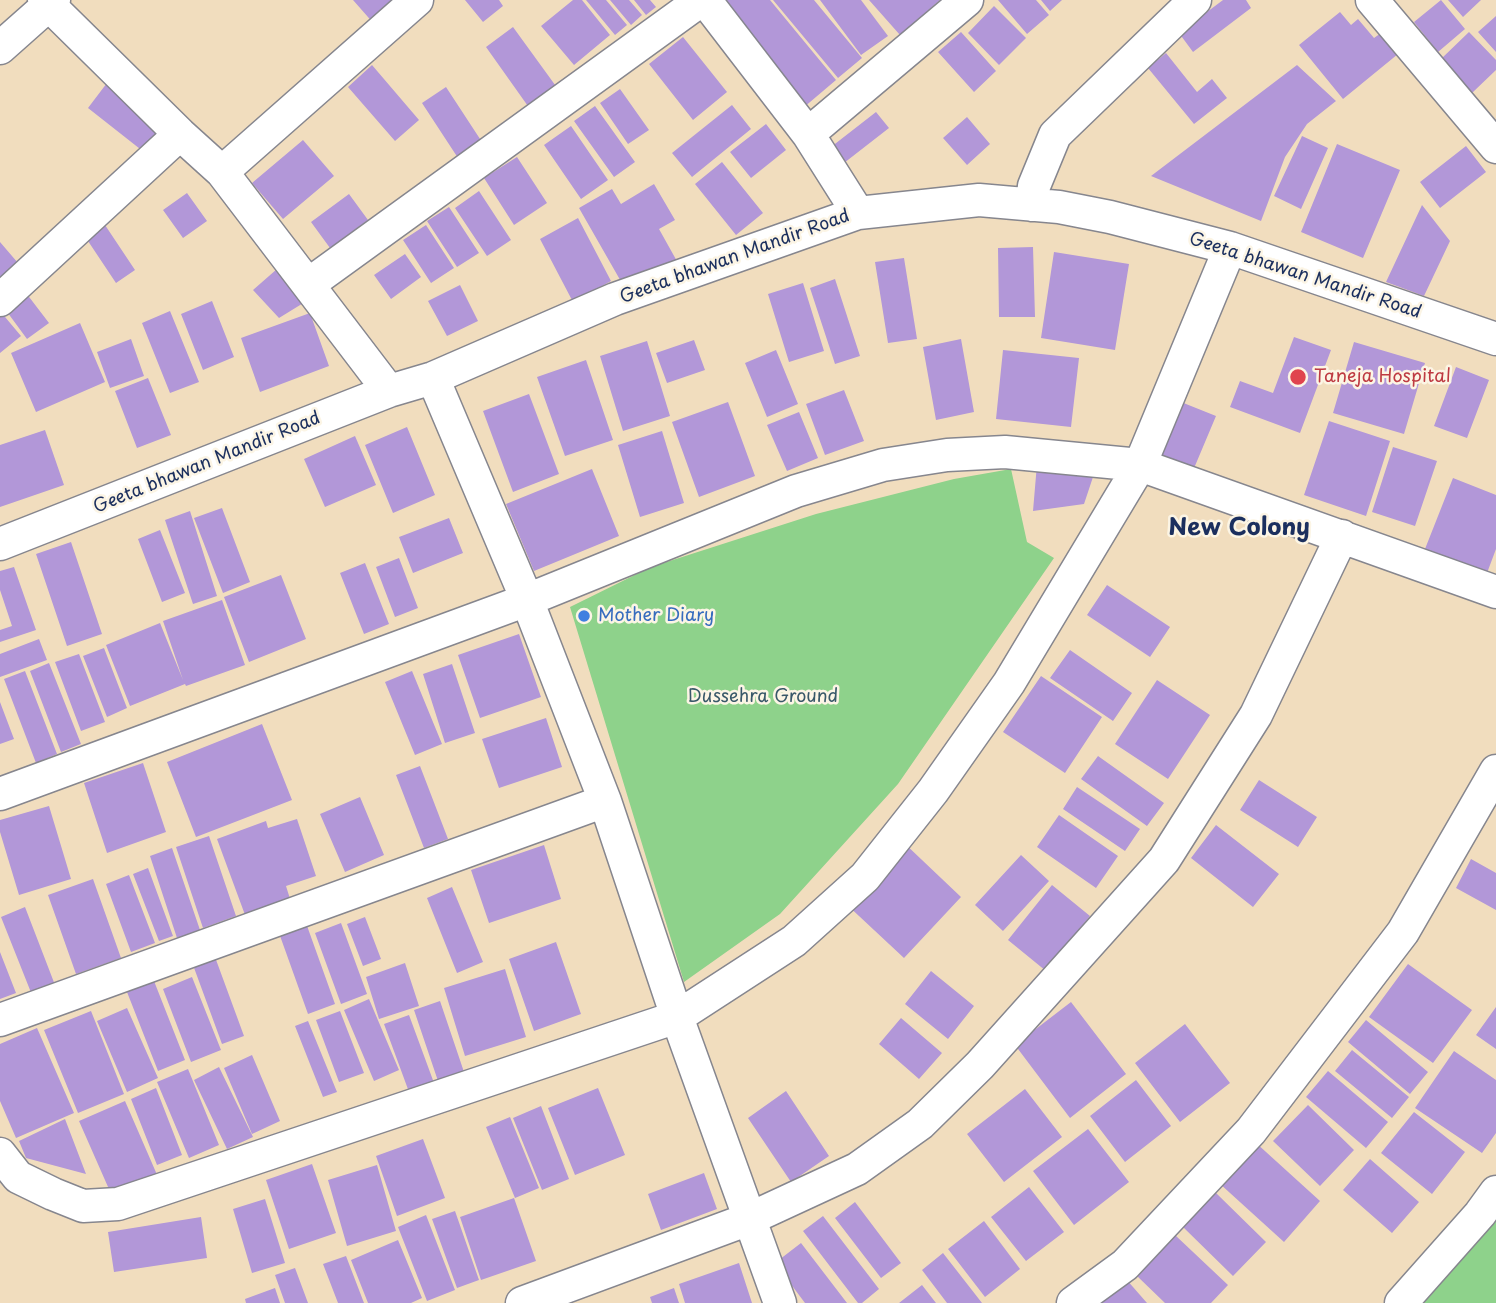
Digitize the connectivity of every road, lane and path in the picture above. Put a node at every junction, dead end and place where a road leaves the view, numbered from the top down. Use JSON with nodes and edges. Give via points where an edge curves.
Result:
{"nodes":[{"id":1,"x":417,"y":0,"type":"edge"},
{"id":2,"x":703,"y":0,"type":"edge"},
{"id":3,"x":967,"y":0,"type":"edge"},
{"id":4,"x":1195,"y":0,"type":"edge"},
{"id":5,"x":1372,"y":0,"type":"edge"},
{"id":6,"x":49,"y":2,"type":"edge"},
{"id":7,"x":0,"y":48,"type":"edge"},
{"id":8,"x":1485,"y":111,"type":"edge"},
{"id":9,"x":180,"y":134,"type":"junction"},
{"id":10,"x":808,"y":134,"type":"junction"},
{"id":11,"x":1496,"y":147,"type":"edge"},
{"id":12,"x":222,"y":172,"type":"junction"},
{"id":13,"x":1032,"y":205,"type":"junction"},
{"id":14,"x":858,"y":213,"type":"junction"},
{"id":15,"x":1230,"y":248,"type":"junction"},
{"id":16,"x":309,"y":284,"type":"junction"},
{"id":17,"x":0,"y":300,"type":"edge"},
{"id":18,"x":1496,"y":339,"type":"edge"},
{"id":19,"x":433,"y":378,"type":"junction"},
{"id":20,"x":389,"y":391,"type":"junction"},
{"id":21,"x":1140,"y":465,"type":"junction"},
{"id":22,"x":1342,"y":536,"type":"junction"},
{"id":23,"x":0,"y":544,"type":"edge"},
{"id":24,"x":1496,"y":592,"type":"edge"},
{"id":25,"x":527,"y":600,"type":"junction"},
{"id":26,"x":1496,"y":771,"type":"edge"},
{"id":27,"x":0,"y":794,"type":"edge"},
{"id":28,"x":605,"y":801,"type":"junction"},
{"id":29,"x":677,"y":1017,"type":"junction"},
{"id":30,"x":0,"y":1020,"type":"edge"},
{"id":31,"x":0,"y":1154,"type":"edge"},
{"id":32,"x":1496,"y":1192,"type":"edge"},
{"id":33,"x":749,"y":1219,"type":"junction"},
{"id":34,"x":522,"y":1303,"type":"edge"},
{"id":35,"x":780,"y":1303,"type":"edge"},
{"id":36,"x":1073,"y":1303,"type":"edge"},
{"id":37,"x":1401,"y":1303,"type":"edge"}],
"edges":[{"from":1,"to":12,"type":"street"},
{"from":2,"to":10,"type":"street"},
{"from":2,"to":16,"type":"street"},
{"from":3,"to":10,"type":"street"},
{"from":4,"to":13,"type":"street","via":[[1055,135],[1034,186]]},
{"from":5,"to":8,"type":"street"},
{"from":6,"to":7,"type":"street"},
{"from":6,"to":9,"type":"street"},
{"from":8,"to":11,"type":"street"},
{"from":9,"to":12,"type":"street"},
{"from":9,"to":17,"type":"street"},
{"from":10,"to":14,"type":"street"},
{"from":12,"to":16,"type":"street"},
{"from":13,"to":14,"type":"street","name":"Geeta bhawan Mandir Road","via":[[979,201]]},
{"from":13,"to":15,"type":"street","name":"Geeta bhawan Mandir Road","via":[[1110,217]]},
{"from":14,"to":19,"type":"street","name":"Geeta bhawan Mandir Road","via":[[615,299]]},
{"from":15,"to":18,"type":"street","name":"Geeta bhawan Mandir Road"},
{"from":15,"to":21,"type":"street"},
{"from":16,"to":20,"type":"street"},
{"from":19,"to":20,"type":"street","name":"Geeta bhawan Mandir Road"},
{"from":19,"to":25,"type":"street"},
{"from":20,"to":23,"type":"street","name":"Geeta bhawan Mandir Road"},
{"from":21,"to":22,"type":"street"},
{"from":21,"to":25,"type":"street","via":[[1005,452],[883,465],[796,491]]},
{"from":21,"to":29,"type":"street","via":[[1009,683],[865,877],[794,941]]},
{"from":22,"to":24,"type":"street"},
{"from":22,"to":33,"type":"street","via":[[1256,715],[1155,870],[980,1065],[920,1124],[857,1169]]},
{"from":25,"to":27,"type":"street"},
{"from":25,"to":28,"type":"street"},
{"from":26,"to":36,"type":"street","via":[[1403,932],[1251,1131],[1125,1265]]},
{"from":28,"to":29,"type":"street"},
{"from":28,"to":30,"type":"street"},
{"from":29,"to":31,"type":"street","via":[[118,1204],[83,1206],[53,1194],[18,1177]]},
{"from":29,"to":33,"type":"street"},
{"from":32,"to":37,"type":"street"},
{"from":33,"to":34,"type":"street"},
{"from":33,"to":35,"type":"street"}]}
